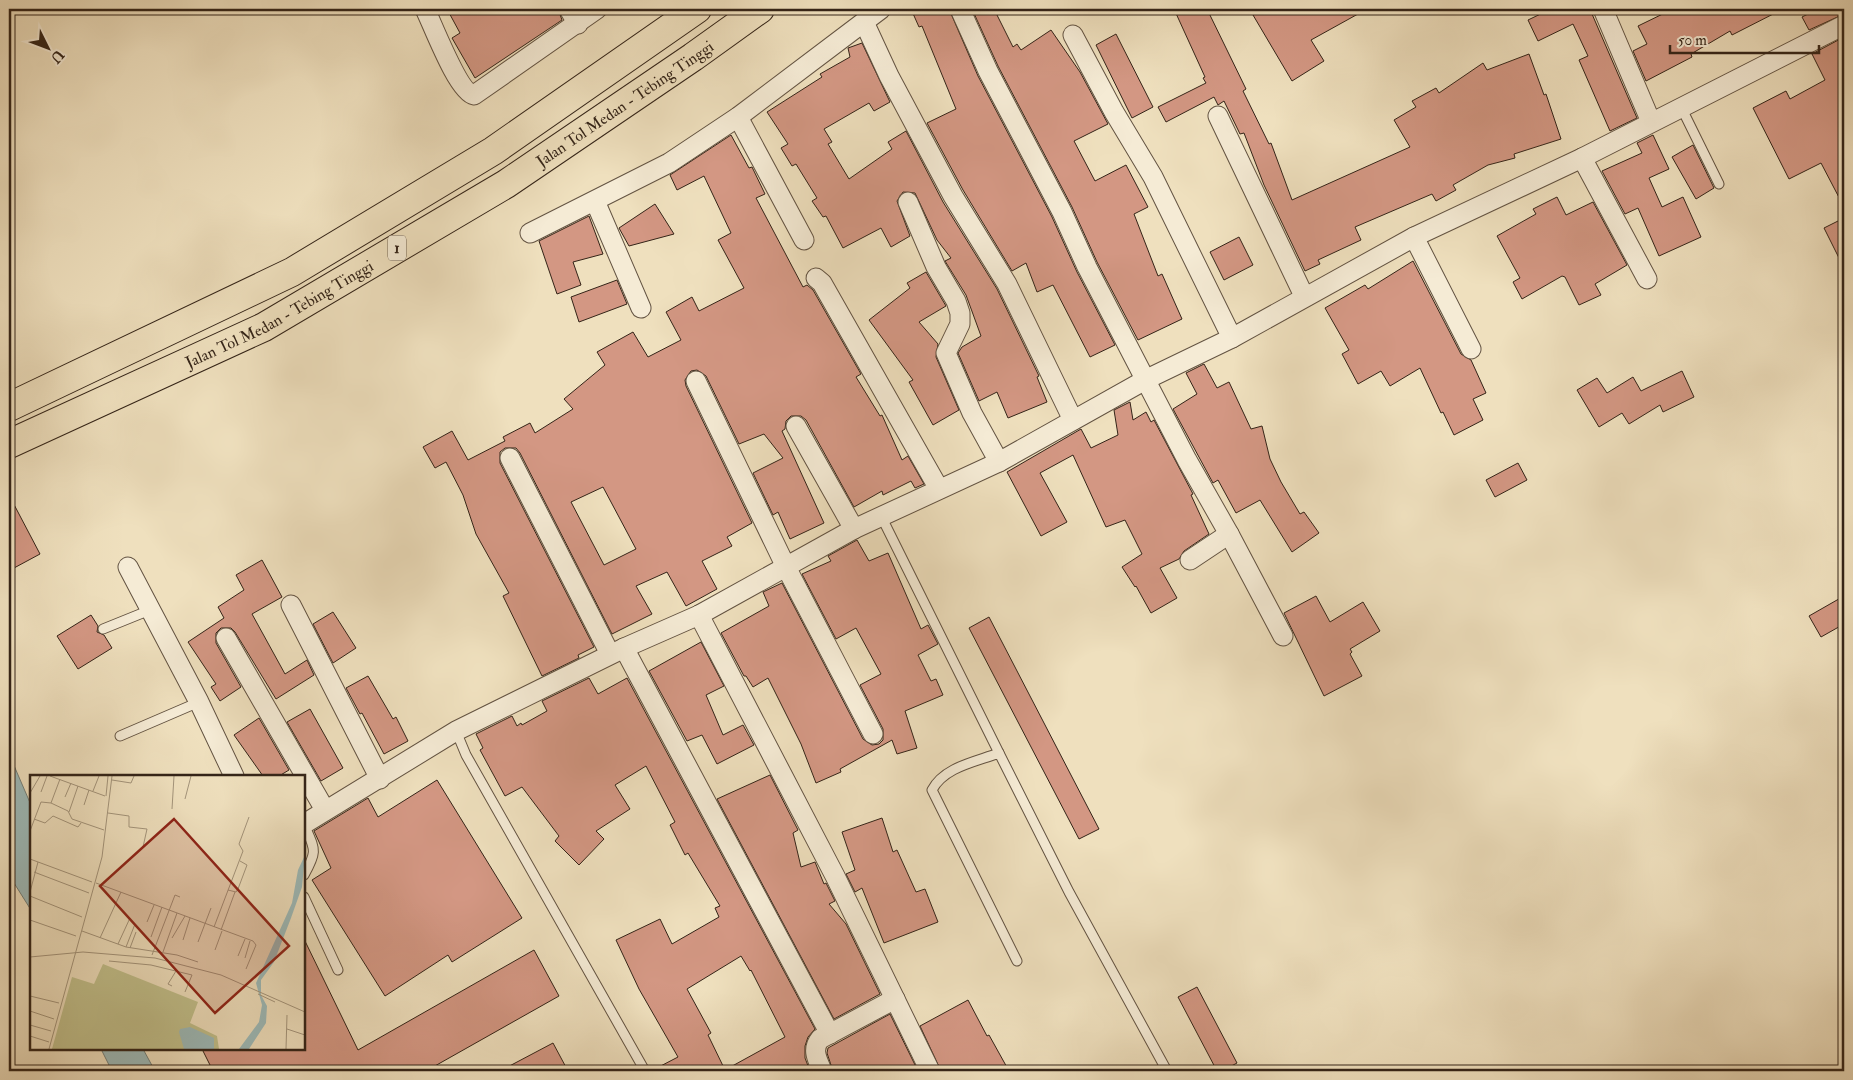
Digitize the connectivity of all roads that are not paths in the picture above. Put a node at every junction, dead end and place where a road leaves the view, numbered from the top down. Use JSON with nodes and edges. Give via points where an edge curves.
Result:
{"nodes":[{"id":1,"x":425,"y":9,"type":"edge"},
{"id":2,"x":597,"y":9,"type":"edge"},
{"id":3,"x":696,"y":9,"type":"edge"},
{"id":4,"x":760,"y":9,"type":"edge"},
{"id":5,"x":881,"y":9,"type":"edge"},
{"id":6,"x":960,"y":9,"type":"edge"},
{"id":7,"x":1603,"y":9,"type":"edge"},
{"id":8,"x":574,"y":16,"type":"edge"},
{"id":9,"x":864,"y":22,"type":"junction"},
{"id":10,"x":1844,"y":25,"type":"edge"},
{"id":11,"x":1073,"y":35,"type":"dead end"},
{"id":12,"x":1681,"y":107,"type":"junction"},
{"id":13,"x":1218,"y":116,"type":"dead end"},
{"id":14,"x":738,"y":117,"type":"junction"},
{"id":15,"x":1651,"y":122,"type":"junction"},
{"id":16,"x":1582,"y":158,"type":"junction"},
{"id":17,"x":1719,"y":184,"type":"dead end"},
{"id":18,"x":595,"y":201,"type":"junction"},
{"id":19,"x":908,"y":202,"type":"dead end"},
{"id":20,"x":530,"y":233,"type":"dead end"},
{"id":21,"x":1414,"y":237,"type":"junction"},
{"id":22,"x":804,"y":240,"type":"dead end"},
{"id":23,"x":816,"y":278,"type":"dead end"},
{"id":24,"x":1647,"y":279,"type":"dead end"},
{"id":25,"x":1304,"y":296,"type":"junction"},
{"id":26,"x":641,"y":308,"type":"dead end"},
{"id":27,"x":1232,"y":338,"type":"junction"},
{"id":28,"x":1471,"y":349,"type":"dead end"},
{"id":29,"x":1147,"y":379,"type":"junction"},
{"id":30,"x":696,"y":381,"type":"dead end"},
{"id":31,"x":9,"y":407,"type":"edge"},
{"id":32,"x":1073,"y":420,"type":"junction"},
{"id":33,"x":796,"y":426,"type":"dead end"},
{"id":34,"x":9,"y":444,"type":"edge"},
{"id":35,"x":510,"y":458,"type":"dead end"},
{"id":36,"x":999,"y":462,"type":"junction"},
{"id":37,"x":939,"y":490,"type":"junction"},
{"id":38,"x":881,"y":516,"type":"junction"},
{"id":39,"x":854,"y":529,"type":"junction"},
{"id":40,"x":1230,"y":534,"type":"junction"},
{"id":41,"x":1190,"y":560,"type":"dead end"},
{"id":42,"x":128,"y":567,"type":"dead end"},
{"id":43,"x":786,"y":567,"type":"junction"},
{"id":44,"x":291,"y":605,"type":"dead end"},
{"id":45,"x":150,"y":610,"type":"junction"},
{"id":46,"x":699,"y":615,"type":"junction"},
{"id":47,"x":103,"y":629,"type":"dead end"},
{"id":48,"x":1284,"y":636,"type":"dead end"},
{"id":49,"x":226,"y":638,"type":"dead end"},
{"id":50,"x":617,"y":651,"type":"junction"},
{"id":51,"x":199,"y":702,"type":"junction"},
{"id":52,"x":456,"y":731,"type":"junction"},
{"id":53,"x":873,"y":734,"type":"dead end"},
{"id":54,"x":120,"y":736,"type":"dead end"},
{"id":55,"x":999,"y":753,"type":"junction"},
{"id":56,"x":234,"y":775,"type":"edge"},
{"id":57,"x":305,"y":775,"type":"edge"},
{"id":58,"x":305,"y":775,"type":"edge"},
{"id":59,"x":380,"y":779,"type":"junction"},
{"id":60,"x":325,"y":810,"type":"junction"},
{"id":61,"x":305,"y":823,"type":"edge"},
{"id":62,"x":305,"y":826,"type":"edge"},
{"id":63,"x":305,"y":873,"type":"edge"},
{"id":64,"x":305,"y":899,"type":"edge"},
{"id":65,"x":1017,"y":961,"type":"dead end"},
{"id":66,"x":338,"y":970,"type":"dead end"},
{"id":67,"x":895,"y":999,"type":"junction"},
{"id":68,"x":830,"y":1034,"type":"junction"},
{"id":69,"x":644,"y":1071,"type":"edge"},
{"id":70,"x":822,"y":1071,"type":"edge"},
{"id":71,"x":930,"y":1071,"type":"edge"},
{"id":72,"x":1167,"y":1071,"type":"edge"}],
"edges":[{"from":1,"to":8,"type":"street","via":[[452,68],[467,92],[474,95]]},
{"from":2,"to":8,"type":"street"},
{"from":3,"to":31,"type":"highway","name":"Jalan Tol Medan - Tebing Tinggi","number":"1","via":[[493,152],[292,272]]},
{"from":4,"to":34,"type":"highway","name":"Jalan Tol Medan - Tebing Tinggi","number":"1","via":[[506,184],[264,327]]},
{"from":5,"to":9,"type":"street"},
{"from":6,"to":29,"type":"street","via":[[1087,267]]},
{"from":7,"to":15,"type":"street"},
{"from":9,"to":14,"type":"street"},
{"from":9,"to":32,"type":"street","via":[[953,196],[1007,284]]},
{"from":10,"to":12,"type":"street"},
{"from":11,"to":27,"type":"street","via":[[1153,178]]},
{"from":12,"to":15,"type":"street"},
{"from":12,"to":17,"type":"lane"},
{"from":13,"to":25,"type":"street"},
{"from":14,"to":18,"type":"street","via":[[669,162]]},
{"from":14,"to":22,"type":"street"},
{"from":15,"to":16,"type":"street"},
{"from":16,"to":21,"type":"street"},
{"from":16,"to":24,"type":"street"},
{"from":18,"to":20,"type":"street"},
{"from":18,"to":26,"type":"street"},
{"from":19,"to":36,"type":"street","via":[[960,313],[960,324],[946,353],[972,413]]},
{"from":21,"to":25,"type":"street"},
{"from":21,"to":28,"type":"street"},
{"from":23,"to":37,"type":"street"},
{"from":25,"to":27,"type":"street"},
{"from":27,"to":29,"type":"street"},
{"from":29,"to":32,"type":"street"},
{"from":29,"to":40,"type":"street","via":[[1187,460]]},
{"from":30,"to":43,"type":"street"},
{"from":32,"to":36,"type":"street"},
{"from":33,"to":39,"type":"street"},
{"from":35,"to":50,"type":"street"},
{"from":36,"to":37,"type":"street"},
{"from":37,"to":38,"type":"street"},
{"from":38,"to":39,"type":"street"},
{"from":38,"to":55,"type":"lane"},
{"from":39,"to":43,"type":"street"},
{"from":40,"to":41,"type":"street"},
{"from":40,"to":48,"type":"street"},
{"from":42,"to":45,"type":"street"},
{"from":43,"to":46,"type":"street"},
{"from":43,"to":53,"type":"street"},
{"from":44,"to":59,"type":"street"},
{"from":45,"to":47,"type":"lane"},
{"from":45,"to":51,"type":"street"},
{"from":46,"to":50,"type":"street"},
{"from":46,"to":67,"type":"street"},
{"from":49,"to":58,"type":"street"},
{"from":50,"to":52,"type":"street"},
{"from":50,"to":68,"type":"street"},
{"from":51,"to":54,"type":"lane"},
{"from":51,"to":56,"type":"street"},
{"from":52,"to":59,"type":"street"},
{"from":52,"to":69,"type":"lane"},
{"from":55,"to":65,"type":"lane","via":[[946,773],[936,781],[932,790]]},
{"from":55,"to":72,"type":"lane","via":[[1069,892]]},
{"from":57,"to":60,"type":"street"},
{"from":59,"to":60,"type":"street"},
{"from":60,"to":61,"type":"street"},
{"from":62,"to":63,"type":"lane","via":[[314,849]]},
{"from":64,"to":66,"type":"lane"},
{"from":67,"to":68,"type":"street"},
{"from":67,"to":71,"type":"street"},
{"from":68,"to":70,"type":"street","via":[[816,1044],[815,1052]]}]}
